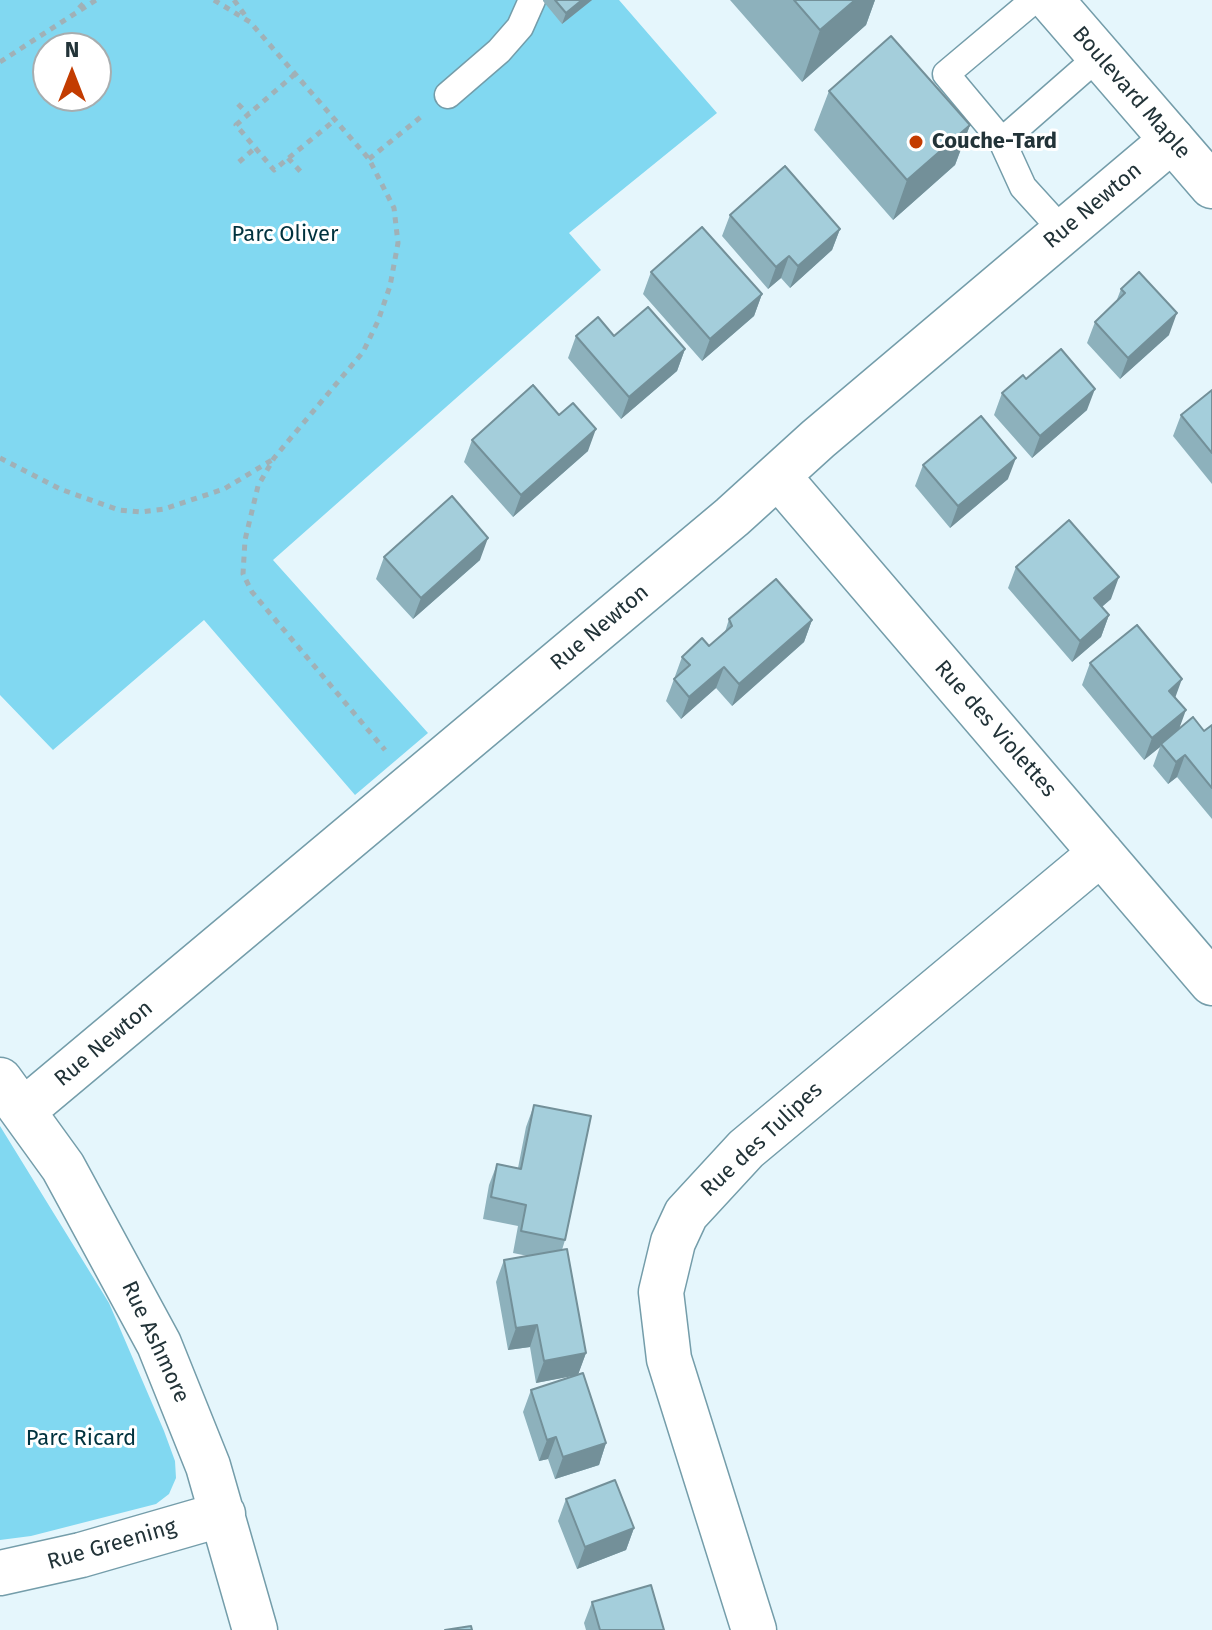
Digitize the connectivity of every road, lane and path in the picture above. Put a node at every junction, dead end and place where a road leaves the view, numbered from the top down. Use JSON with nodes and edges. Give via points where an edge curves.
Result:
{"nodes":[{"id":1,"x":87,"y":0,"type":"edge"},
{"id":2,"x":96,"y":0,"type":"edge"},
{"id":3,"x":214,"y":0,"type":"edge"},
{"id":4,"x":234,"y":0,"type":"edge"},
{"id":5,"x":532,"y":0,"type":"edge"},
{"id":6,"x":1034,"y":0,"type":"edge"},
{"id":7,"x":1051,"y":0,"type":"edge"},
{"id":8,"x":66,"y":19,"type":"junction"},
{"id":9,"x":250,"y":22,"type":"junction"},
{"id":10,"x":1099,"y":56,"type":"junction"},
{"id":11,"x":0,"y":62,"type":"edge"},
{"id":12,"x":295,"y":74,"type":"junction"},
{"id":13,"x":448,"y":95,"type":"joint"},
{"id":14,"x":238,"y":104,"type":"dead end"},
{"id":15,"x":248,"y":114,"type":"junction"},
{"id":16,"x":335,"y":120,"type":"junction"},
{"id":17,"x":1172,"y":140,"type":"junction"},
{"id":18,"x":1002,"y":141,"type":"junction"},
{"id":19,"x":255,"y":148,"type":"junction"},
{"id":20,"x":288,"y":158,"type":"junction"},
{"id":21,"x":369,"y":159,"type":"junction"},
{"id":22,"x":239,"y":162,"type":"dead end"},
{"id":23,"x":301,"y":172,"type":"dead end"},
{"id":24,"x":1212,"y":186,"type":"edge"},
{"id":25,"x":1063,"y":231,"type":"junction"},
{"id":26,"x":0,"y":458,"type":"edge"},
{"id":27,"x":274,"y":458,"type":"junction"},
{"id":28,"x":778,"y":476,"type":"junction"},
{"id":29,"x":391,"y":755,"type":"dead end"},
{"id":30,"x":1101,"y":853,"type":"junction"},
{"id":31,"x":1212,"y":983,"type":"edge"},
{"id":32,"x":12,"y":1095,"type":"edge"},
{"id":33,"x":223,"y":1514,"type":"junction"},
{"id":34,"x":0,"y":1573,"type":"edge"},
{"id":35,"x":255,"y":1630,"type":"edge"},
{"id":36,"x":754,"y":1630,"type":"edge"}],
"edges":[{"from":1,"to":8,"type":"path"},
{"from":2,"to":8,"type":"path"},
{"from":3,"to":9,"type":"path"},
{"from":4,"to":9,"type":"path"},
{"from":5,"to":13,"type":"lane","via":[[520,27],[499,51]]},
{"from":6,"to":18,"type":"lane","via":[[946,74]]},
{"from":7,"to":10,"type":"street","name":"Boulevard Maple"},
{"from":8,"to":11,"type":"path"},
{"from":9,"to":12,"type":"path"},
{"from":10,"to":17,"type":"street","name":"Boulevard Maple"},
{"from":10,"to":18,"type":"lane"},
{"from":12,"to":15,"type":"path"},
{"from":12,"to":16,"type":"path"},
{"from":13,"to":21,"type":"path"},
{"from":14,"to":15,"type":"path"},
{"from":15,"to":19,"type":"path","via":[[236,125]]},
{"from":16,"to":20,"type":"path"},
{"from":16,"to":21,"type":"path"},
{"from":17,"to":24,"type":"street","name":"Boulevard Maple"},
{"from":17,"to":25,"type":"street","name":"Rue Newton"},
{"from":18,"to":25,"type":"lane","via":[[1023,187]]},
{"from":19,"to":20,"type":"path","via":[[274,170]]},
{"from":19,"to":22,"type":"path"},
{"from":20,"to":23,"type":"path"},
{"from":21,"to":27,"type":"path","via":[[394,208],[398,243],[390,286],[363,352]]},
{"from":25,"to":28,"type":"street","name":"Rue Newton"},
{"from":26,"to":27,"type":"path","via":[[60,489],[119,510],[141,512],[224,489]]},
{"from":27,"to":29,"type":"path","via":[[258,486],[243,574],[252,592]]},
{"from":28,"to":30,"type":"street","name":"Rue des Violettes"},
{"from":28,"to":32,"type":"street","name":"Rue Newton"},
{"from":30,"to":31,"type":"street","name":"Rue des Violettes"},
{"from":30,"to":36,"type":"street","name":"Rue des Tulipes","via":[[746,1149],[686,1214],[673,1242],[661,1292],[669,1359]]},
{"from":32,"to":33,"type":"street","name":"Rue Ashmore","via":[[89,1211],[144,1312],[182,1396]]},
{"from":33,"to":34,"type":"street","name":"Rue Greening"},
{"from":33,"to":35,"type":"street","name":"Rue Ashmore"}]}
